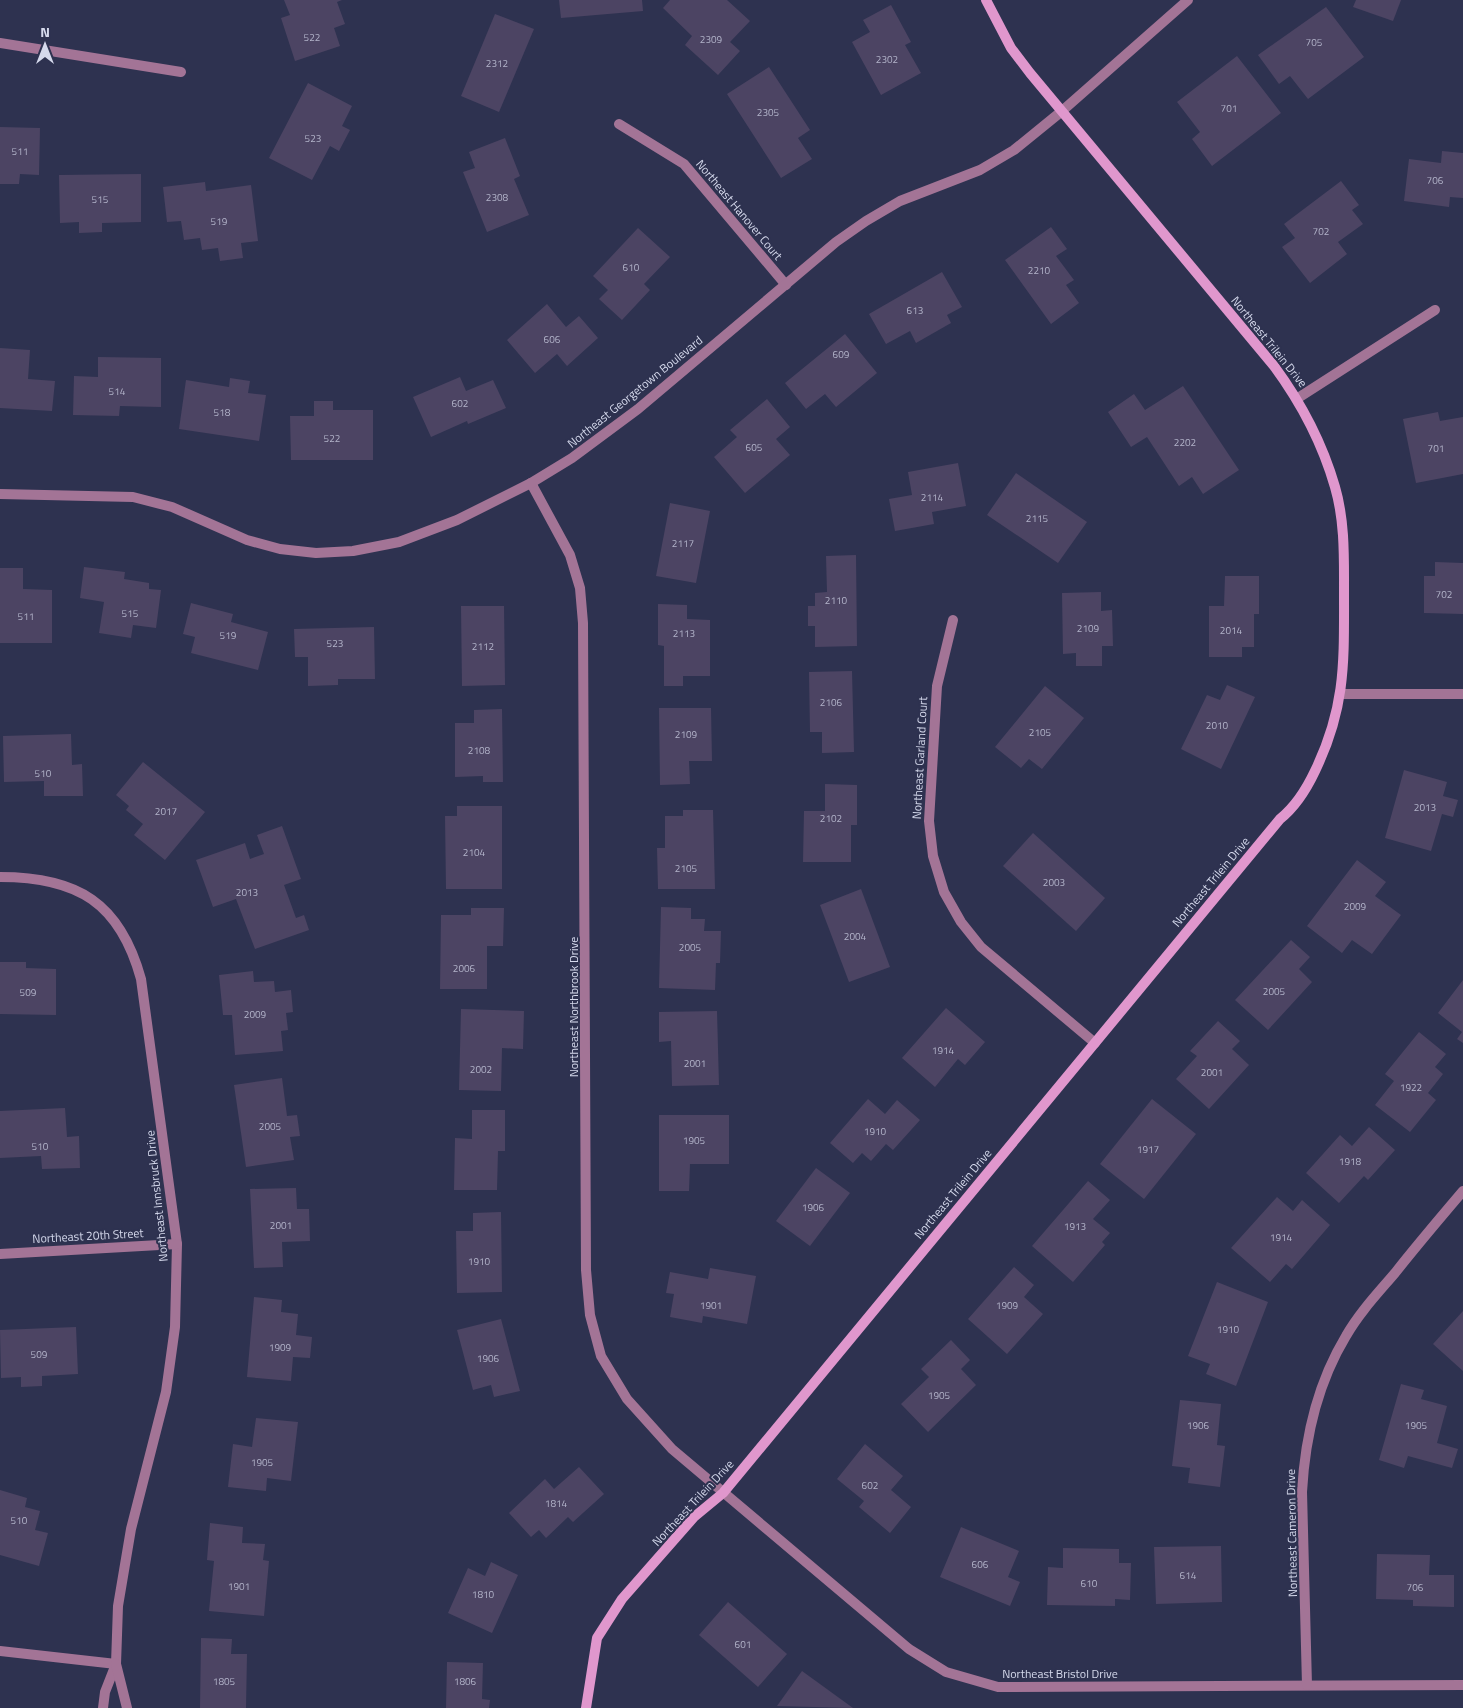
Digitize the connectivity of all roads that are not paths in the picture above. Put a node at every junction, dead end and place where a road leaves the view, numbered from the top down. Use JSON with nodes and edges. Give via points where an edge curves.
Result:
{"nodes":[{"id":1,"x":986,"y":0,"type":"edge"},
{"id":2,"x":1188,"y":0,"type":"edge"},
{"id":3,"x":0,"y":43,"type":"edge"},
{"id":4,"x":181,"y":72,"type":"dead end"},
{"id":5,"x":1062,"y":111,"type":"junction"},
{"id":6,"x":619,"y":124,"type":"dead end"},
{"id":7,"x":786,"y":285,"type":"junction"},
{"id":8,"x":1435,"y":310,"type":"dead end"},
{"id":9,"x":1298,"y":398,"type":"junction"},
{"id":10,"x":531,"y":484,"type":"junction"},
{"id":11,"x":0,"y":494,"type":"edge"},
{"id":12,"x":954,"y":620,"type":"dead end"},
{"id":13,"x":1341,"y":694,"type":"junction"},
{"id":14,"x":1463,"y":694,"type":"edge"},
{"id":15,"x":0,"y":877,"type":"edge"},
{"id":16,"x":1095,"y":1043,"type":"junction"},
{"id":17,"x":1463,"y":1191,"type":"edge"},
{"id":18,"x":177,"y":1244,"type":"junction"},
{"id":19,"x":0,"y":1254,"type":"edge"},
{"id":20,"x":723,"y":1493,"type":"junction"},
{"id":21,"x":0,"y":1652,"type":"edge"},
{"id":22,"x":116,"y":1664,"type":"junction"},
{"id":23,"x":1463,"y":1684,"type":"edge"},
{"id":24,"x":1307,"y":1685,"type":"junction"},
{"id":25,"x":103,"y":1708,"type":"edge"},
{"id":26,"x":127,"y":1708,"type":"edge"},
{"id":27,"x":586,"y":1708,"type":"edge"}],
"edges":[{"from":1,"to":5,"type":"street","name":"Northeast Trilein Drive","via":[[1011,48]]},
{"from":2,"to":5,"type":"street","name":"Northeast Georgetown Boulevard"},
{"from":3,"to":4,"type":"street"},
{"from":5,"to":7,"type":"street","name":"Northeast Georgetown Boulevard","via":[[1014,150],[980,170],[900,201],[866,220]]},
{"from":5,"to":9,"type":"street","name":"Northeast Trilein Drive"},
{"from":6,"to":7,"type":"street","name":"Northeast Hanover Court","via":[[684,164]]},
{"from":7,"to":10,"type":"street","name":"Northeast Georgetown Boulevard","via":[[638,409]]},
{"from":8,"to":9,"type":"street"},
{"from":9,"to":13,"type":"street","name":"Northeast Trilein Drive","via":[[1322,446],[1336,490],[1343,534],[1344,660]]},
{"from":10,"to":11,"type":"street","name":"Northeast Georgetown Boulevard","via":[[458,520],[398,542],[353,551],[316,553],[280,549],[247,540],[172,507],[133,497]]},
{"from":10,"to":20,"type":"street","name":"Northeast Northbrook Drive","via":[[570,555],[580,588],[583,622],[586,1270],[590,1315],[601,1356],[627,1399],[672,1449]]},
{"from":12,"to":16,"type":"street","name":"Northeast Garland Court","via":[[936,686],[929,821],[933,856],[944,892],[961,922],[981,947]]},
{"from":13,"to":14,"type":"street"},
{"from":13,"to":16,"type":"street","name":"Northeast Trilein Drive","via":[[1328,745],[1310,782],[1288,813]]},
{"from":15,"to":18,"type":"street","name":"Northeast Innsbruck Drive","via":[[53,881],[80,892],[102,907],[121,928],[133,951],[141,979]]},
{"from":16,"to":20,"type":"street","name":"Northeast Trilein Drive"},
{"from":17,"to":24,"type":"street","name":"Northeast Cameron Drive","via":[[1346,1336],[1326,1376],[1312,1417],[1302,1492]]},
{"from":18,"to":19,"type":"street","name":"Northeast 20th Street"},
{"from":18,"to":22,"type":"street","name":"Northeast Innsbruck Drive","via":[[175,1327],[168,1382],[131,1529],[118,1606]]},
{"from":20,"to":24,"type":"street","name":"Northeast Bristol Drive","via":[[909,1649],[946,1672],[998,1687]]},
{"from":20,"to":27,"type":"street","name":"Northeast Trilein Drive","via":[[694,1517],[622,1599],[597,1638]]},
{"from":21,"to":22,"type":"street"},
{"from":22,"to":25,"type":"street","name":"Northeast Innsbruck Drive","via":[[105,1692]]},
{"from":22,"to":26,"type":"street","name":"Northeast Innsbruck Drive"},
{"from":23,"to":24,"type":"street","name":"Northeast Bristol Drive"}]}
